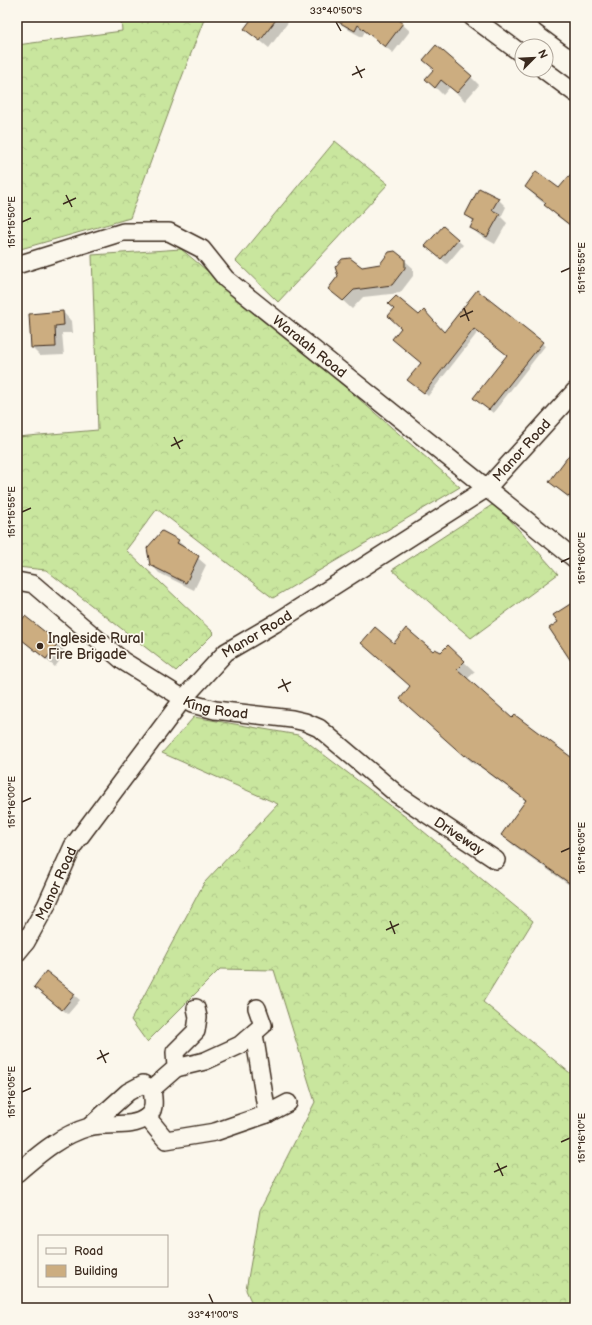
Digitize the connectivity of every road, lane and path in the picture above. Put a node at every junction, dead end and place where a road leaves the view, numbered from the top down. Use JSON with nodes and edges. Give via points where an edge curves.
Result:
{"nodes":[{"id":1,"x":472,"y":17,"type":"edge"},
{"id":2,"x":548,"y":17,"type":"edge"},
{"id":3,"x":575,"y":37,"type":"edge"},
{"id":4,"x":514,"y":48,"type":"edge"},
{"id":5,"x":554,"y":77,"type":"edge"},
{"id":6,"x":575,"y":93,"type":"edge"},
{"id":7,"x":17,"y":265,"type":"edge"},
{"id":8,"x":575,"y":391,"type":"edge"},
{"id":9,"x":486,"y":488,"type":"junction"},
{"id":10,"x":575,"y":559,"type":"edge"},
{"id":11,"x":17,"y":581,"type":"edge"},
{"id":12,"x":183,"y":699,"type":"junction"},
{"id":13,"x":423,"y":811,"type":"joint"},
{"id":14,"x":496,"y":860,"type":"dead end"},
{"id":15,"x":17,"y":953,"type":"edge"},
{"id":16,"x":196,"y":1008,"type":"dead end"},
{"id":17,"x":257,"y":1008,"type":"dead end"},
{"id":18,"x":254,"y":1034,"type":"junction"},
{"id":19,"x":173,"y":1056,"type":"junction"},
{"id":20,"x":152,"y":1089,"type":"junction"},
{"id":21,"x":288,"y":1103,"type":"dead end"},
{"id":22,"x":266,"y":1114,"type":"junction"},
{"id":23,"x":147,"y":1117,"type":"junction"},
{"id":24,"x":89,"y":1127,"type":"junction"},
{"id":25,"x":17,"y":1173,"type":"edge"}],
"edges":[{"from":1,"to":4,"type":"street"},
{"from":2,"to":3,"type":"highway"},
{"from":5,"to":6,"type":"street"},
{"from":7,"to":9,"type":"street","name":"Waratah Road","via":[[123,232],[169,232],[202,249],[226,279]]},
{"from":8,"to":9,"type":"street","name":"Manor Road"},
{"from":9,"to":10,"type":"street","name":"Waratah Road"},
{"from":9,"to":12,"type":"street","name":"Manor Road","via":[[226,652]]},
{"from":11,"to":12,"type":"street","name":"King Road","via":[[33,584],[123,661]]},
{"from":12,"to":13,"type":"street","name":"King Road","via":[[215,710],[292,719],[319,728],[398,795]]},
{"from":12,"to":15,"type":"street","name":"Manor Road","via":[[73,846],[46,906]]},
{"from":13,"to":14,"type":"street","name":"Driveway"},
{"from":16,"to":19,"type":"street","via":[[196,1031]]},
{"from":17,"to":18,"type":"street","via":[[263,1025]]},
{"from":18,"to":19,"type":"street","via":[[240,1045],[205,1062]]},
{"from":18,"to":22,"type":"street"},
{"from":19,"to":20,"type":"street"},
{"from":20,"to":23,"type":"street","via":[[154,1105]]},
{"from":20,"to":24,"type":"street","via":[[143,1084],[128,1092]]},
{"from":21,"to":22,"type":"street"},
{"from":22,"to":23,"type":"street","via":[[215,1132],[166,1140]]},
{"from":23,"to":24,"type":"street","via":[[132,1125]]},
{"from":24,"to":25,"type":"street","via":[[60,1140]]}]}
